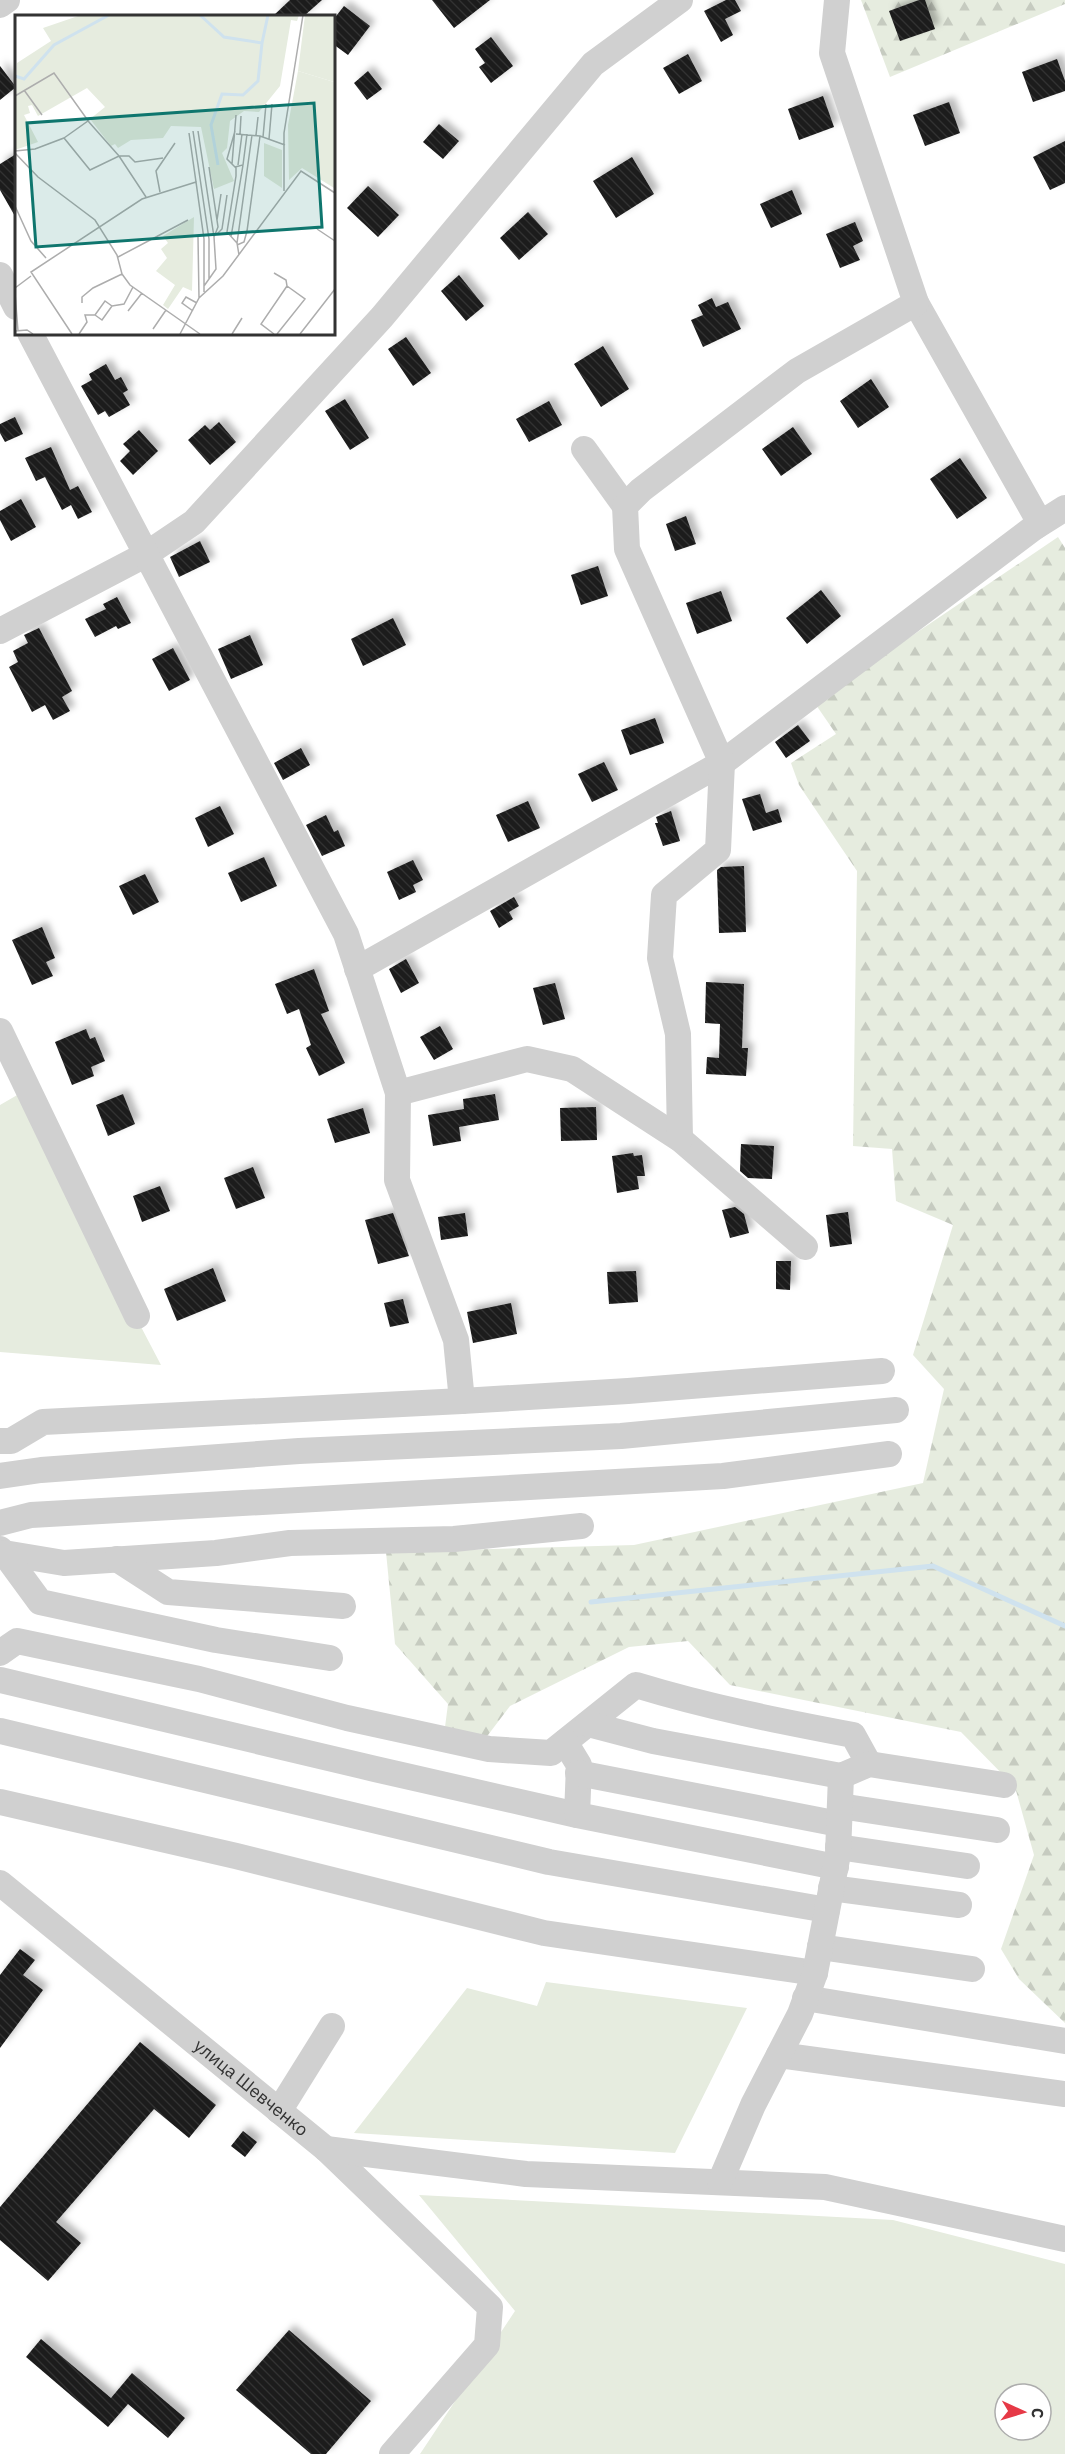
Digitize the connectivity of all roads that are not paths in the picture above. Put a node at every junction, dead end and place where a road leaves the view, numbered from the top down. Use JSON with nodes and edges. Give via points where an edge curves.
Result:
{"nodes":[{"id":1,"x":7,"y":0,"type":"edge"},
{"id":2,"x":680,"y":0,"type":"edge"},
{"id":3,"x":837,"y":0,"type":"edge"},
{"id":4,"x":0,"y":5,"type":"edge"},
{"id":5,"x":0,"y":275,"type":"edge"},
{"id":6,"x":916,"y":303,"type":"junction"},
{"id":7,"x":15,"y":305,"type":"edge"},
{"id":8,"x":31,"y":334,"type":"edge"},
{"id":9,"x":584,"y":449,"type":"dead end"},
{"id":10,"x":625,"y":506,"type":"junction"},
{"id":11,"x":1065,"y":508,"type":"edge"},
{"id":12,"x":1035,"y":527,"type":"junction"},
{"id":13,"x":145,"y":555,"type":"junction"},
{"id":14,"x":0,"y":631,"type":"edge"},
{"id":15,"x":722,"y":764,"type":"junction"},
{"id":16,"x":357,"y":969,"type":"junction"},
{"id":17,"x":0,"y":1031,"type":"edge"},
{"id":18,"x":398,"y":1093,"type":"junction"},
{"id":19,"x":680,"y":1139,"type":"junction"},
{"id":20,"x":805,"y":1247,"type":"dead end"},
{"id":21,"x":137,"y":1316,"type":"dead end"},
{"id":22,"x":882,"y":1371,"type":"dead end"},
{"id":23,"x":462,"y":1401,"type":"junction"},
{"id":24,"x":896,"y":1410,"type":"dead end"},
{"id":25,"x":0,"y":1441,"type":"edge"},
{"id":26,"x":888,"y":1454,"type":"dead end"},
{"id":27,"x":0,"y":1476,"type":"edge"},
{"id":28,"x":0,"y":1523,"type":"edge"},
{"id":29,"x":581,"y":1526,"type":"dead end"},
{"id":30,"x":2,"y":1551,"type":"edge"},
{"id":31,"x":117,"y":1559,"type":"junction"},
{"id":32,"x":343,"y":1606,"type":"dead end"},
{"id":33,"x":0,"y":1653,"type":"edge"},
{"id":34,"x":330,"y":1658,"type":"dead end"},
{"id":35,"x":0,"y":1680,"type":"edge"},
{"id":36,"x":588,"y":1724,"type":"junction"},
{"id":37,"x":0,"y":1731,"type":"edge"},
{"id":38,"x":565,"y":1742,"type":"junction"},
{"id":39,"x":869,"y":1764,"type":"junction"},
{"id":40,"x":578,"y":1773,"type":"junction"},
{"id":41,"x":841,"y":1776,"type":"junction"},
{"id":42,"x":1004,"y":1785,"type":"dead end"},
{"id":43,"x":0,"y":1802,"type":"edge"},
{"id":44,"x":577,"y":1815,"type":"junction"},
{"id":45,"x":997,"y":1830,"type":"dead end"},
{"id":46,"x":835,"y":1857,"type":"junction"},
{"id":47,"x":967,"y":1866,"type":"dead end"},
{"id":48,"x":0,"y":1883,"type":"edge"},
{"id":49,"x":959,"y":1905,"type":"dead end"},
{"id":50,"x":820,"y":1947,"type":"junction"},
{"id":51,"x":972,"y":1970,"type":"dead end"},
{"id":52,"x":815,"y":1973,"type":"junction"},
{"id":53,"x":805,"y":1998,"type":"junction"},
{"id":54,"x":332,"y":2026,"type":"dead end"},
{"id":55,"x":1065,"y":2041,"type":"edge"},
{"id":56,"x":778,"y":2055,"type":"junction"},
{"id":57,"x":1065,"y":2094,"type":"edge"},
{"id":58,"x":279,"y":2111,"type":"junction"},
{"id":59,"x":326,"y":2149,"type":"junction"},
{"id":60,"x":720,"y":2182,"type":"junction"},
{"id":61,"x":1065,"y":2239,"type":"edge"},
{"id":62,"x":392,"y":2454,"type":"edge"}],
"edges":[{"from":1,"to":4,"type":"street"},
{"from":2,"to":13,"type":"street","via":[[593,64],[382,317],[230,485],[194,522]]},
{"from":3,"to":6,"type":"street","via":[[832,53]]},
{"from":5,"to":7,"type":"street"},
{"from":6,"to":10,"type":"street","via":[[797,371]]},
{"from":6,"to":12,"type":"street","via":[[1040,523]]},
{"from":8,"to":13,"type":"street"},
{"from":9,"to":10,"type":"street"},
{"from":10,"to":15,"type":"street","via":[[627,549]]},
{"from":11,"to":12,"type":"street"},
{"from":12,"to":15,"type":"street"},
{"from":13,"to":14,"type":"street"},
{"from":13,"to":16,"type":"street","via":[[346,934]]},
{"from":15,"to":16,"type":"street"},
{"from":15,"to":19,"type":"street","via":[[718,850],[664,895],[660,958],[678,1034]]},
{"from":16,"to":18,"type":"street"},
{"from":17,"to":21,"type":"street"},
{"from":18,"to":19,"type":"street","via":[[527,1059],[572,1069]]},
{"from":18,"to":23,"type":"street","via":[[397,1180],[456,1340]]},
{"from":19,"to":20,"type":"street"},
{"from":22,"to":23,"type":"street"},
{"from":23,"to":25,"type":"street","via":[[43,1422],[11,1441]]},
{"from":24,"to":27,"type":"street","via":[[621,1436],[299,1451]]},
{"from":26,"to":28,"type":"street","via":[[723,1476],[31,1515]]},
{"from":29,"to":31,"type":"street","via":[[454,1539],[290,1544]]},
{"from":30,"to":31,"type":"street","via":[[64,1563]]},
{"from":30,"to":34,"type":"street","via":[[40,1602],[216,1640]]},
{"from":31,"to":32,"type":"street","via":[[168,1592]]},
{"from":33,"to":38,"type":"street","via":[[17,1641],[199,1679],[347,1718],[489,1749],[551,1753]]},
{"from":35,"to":44,"type":"street"},
{"from":36,"to":38,"type":"street"},
{"from":36,"to":39,"type":"street","via":[[636,1685],[753,1717],[853,1735]]},
{"from":36,"to":41,"type":"street","via":[[653,1741]]},
{"from":37,"to":46,"type":"street","via":[[549,1862]]},
{"from":38,"to":40,"type":"street","via":[[579,1765]]},
{"from":39,"to":41,"type":"street"},
{"from":39,"to":42,"type":"street"},
{"from":40,"to":44,"type":"street"},
{"from":40,"to":46,"type":"street"},
{"from":41,"to":46,"type":"street"},
{"from":43,"to":52,"type":"street","via":[[544,1933]]},
{"from":44,"to":46,"type":"street"},
{"from":45,"to":46,"type":"street"},
{"from":46,"to":47,"type":"street"},
{"from":46,"to":49,"type":"street"},
{"from":46,"to":50,"type":"street"},
{"from":48,"to":58,"type":"street","name":"улица Шевченко"},
{"from":50,"to":51,"type":"street"},
{"from":50,"to":52,"type":"street"},
{"from":52,"to":53,"type":"street"},
{"from":53,"to":55,"type":"street"},
{"from":53,"to":56,"type":"street"},
{"from":54,"to":58,"type":"street"},
{"from":56,"to":57,"type":"street"},
{"from":56,"to":60,"type":"street"},
{"from":58,"to":59,"type":"street","name":"улица Шевченко"},
{"from":59,"to":60,"type":"street","via":[[526,2174]]},
{"from":59,"to":62,"type":"street","name":"улица Шевченко","via":[[490,2307],[487,2345]]},
{"from":60,"to":61,"type":"street","via":[[825,2187]]}]}
